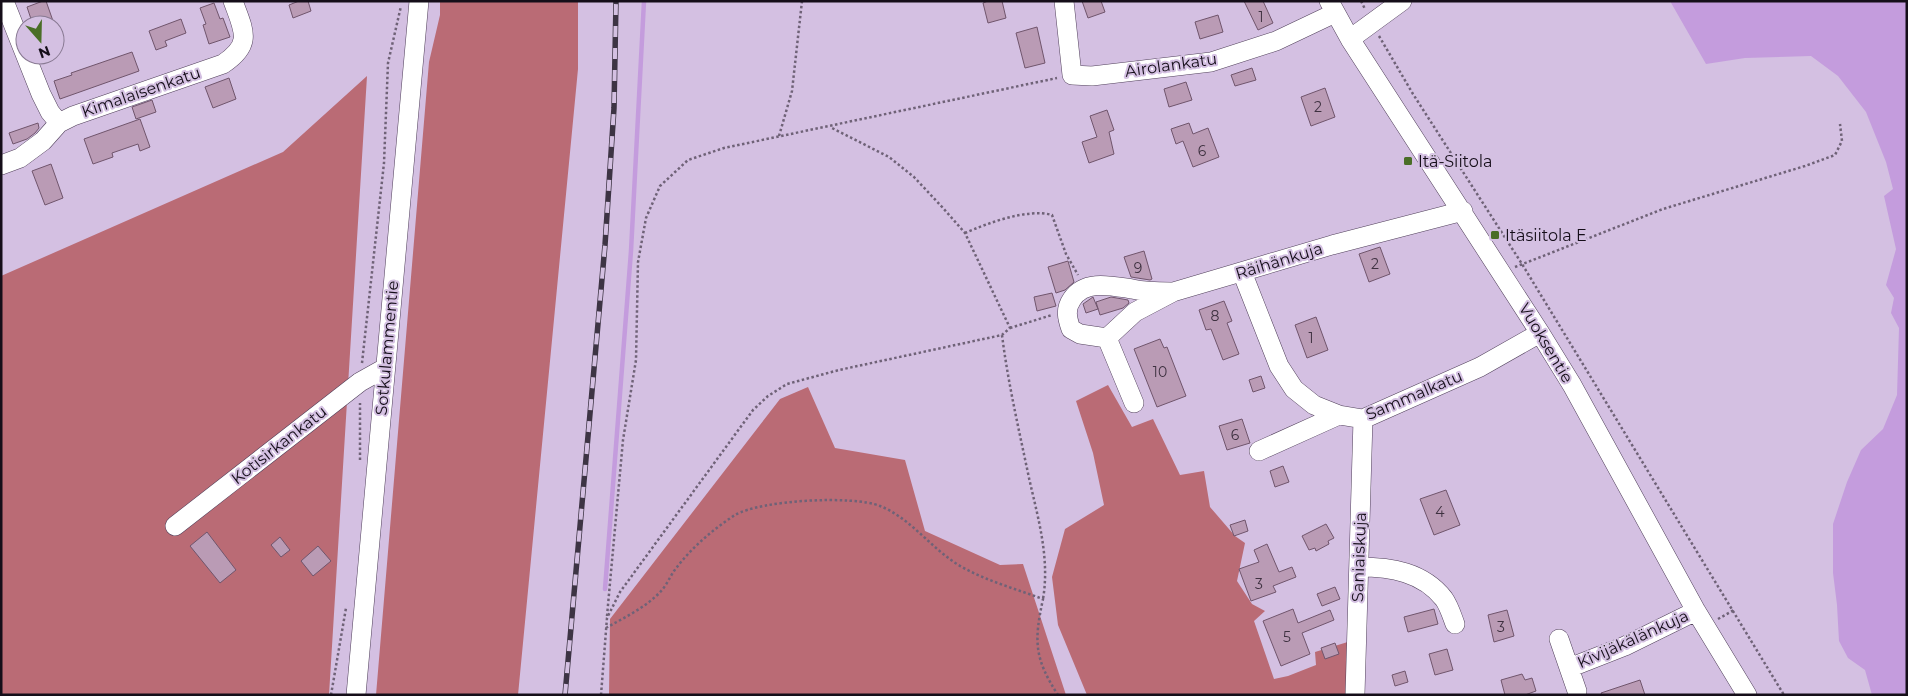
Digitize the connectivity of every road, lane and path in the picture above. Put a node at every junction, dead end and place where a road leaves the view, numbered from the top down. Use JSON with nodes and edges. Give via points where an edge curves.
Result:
{"nodes":[{"id":1,"x":4,"y":1,"type":"edge"},
{"id":2,"x":233,"y":1,"type":"edge"},
{"id":3,"x":402,"y":1,"type":"edge"},
{"id":4,"x":419,"y":1,"type":"edge"},
{"id":5,"x":802,"y":1,"type":"edge"},
{"id":6,"x":1064,"y":1,"type":"edge"},
{"id":7,"x":1361,"y":1,"type":"edge"},
{"id":8,"x":1402,"y":1,"type":"edge"},
{"id":9,"x":1332,"y":7,"type":"edge"},
{"id":10,"x":1372,"y":23,"type":"junction"},
{"id":11,"x":1350,"y":39,"type":"junction"},
{"id":12,"x":1072,"y":75,"type":"junction"},
{"id":13,"x":59,"y":123,"type":"junction"},
{"id":14,"x":1840,"y":124,"type":"dead end"},
{"id":15,"x":830,"y":126,"type":"junction"},
{"id":16,"x":779,"y":136,"type":"junction"},
{"id":17,"x":1,"y":165,"type":"edge"},
{"id":18,"x":1462,"y":211,"type":"junction"},
{"id":19,"x":965,"y":233,"type":"junction"},
{"id":20,"x":1522,"y":264,"type":"junction"},
{"id":21,"x":1242,"y":272,"type":"junction"},
{"id":22,"x":1502,"y":272,"type":"junction"},
{"id":23,"x":1085,"y":287,"type":"junction"},
{"id":24,"x":1173,"y":292,"type":"junction"},
{"id":25,"x":1067,"y":312,"type":"junction"},
{"id":26,"x":1010,"y":328,"type":"junction"},
{"id":27,"x":1540,"y":332,"type":"junction"},
{"id":28,"x":1002,"y":335,"type":"junction"},
{"id":29,"x":1107,"y":338,"type":"junction"},
{"id":30,"x":385,"y":368,"type":"junction"},
{"id":31,"x":360,"y":382,"type":"junction"},
{"id":32,"x":1134,"y":403,"type":"dead end"},
{"id":33,"x":1339,"y":415,"type":"junction"},
{"id":34,"x":1363,"y":418,"type":"junction"},
{"id":35,"x":1259,"y":451,"type":"dead end"},
{"id":36,"x":360,"y":462,"type":"dead end"},
{"id":37,"x":175,"y":526,"type":"dead end"},
{"id":38,"x":1359,"y":567,"type":"junction"},
{"id":39,"x":1043,"y":599,"type":"junction"},
{"id":40,"x":347,"y":602,"type":"dead end"},
{"id":41,"x":1696,"y":611,"type":"junction"},
{"id":42,"x":607,"y":618,"type":"junction"},
{"id":43,"x":1456,"y":624,"type":"dead end"},
{"id":44,"x":606,"y":628,"type":"junction"},
{"id":45,"x":1560,"y":639,"type":"dead end"},
{"id":46,"x":1569,"y":668,"type":"junction"},
{"id":47,"x":1578,"y":691,"type":"dead end"},
{"id":48,"x":331,"y":695,"type":"edge"},
{"id":49,"x":356,"y":695,"type":"edge"},
{"id":50,"x":601,"y":695,"type":"edge"},
{"id":51,"x":1058,"y":695,"type":"edge"},
{"id":52,"x":1355,"y":695,"type":"edge"},
{"id":53,"x":1747,"y":695,"type":"edge"},
{"id":54,"x":1784,"y":695,"type":"edge"}],
"edges":[{"from":1,"to":13,"type":"street","via":[[41,94]]},
{"from":2,"to":13,"type":"street","name":"Kimalaisenkatu","via":[[244,32],[242,46],[235,56],[222,64]]},
{"from":3,"to":31,"type":"path","via":[[388,63],[384,163]]},
{"from":4,"to":30,"type":"street","name":"Sotkulammentie"},
{"from":5,"to":16,"type":"path","via":[[792,91]]},
{"from":6,"to":12,"type":"street"},
{"from":7,"to":10,"type":"path"},
{"from":8,"to":10,"type":"street"},
{"from":9,"to":11,"type":"street","name":"Vuoksentie"},
{"from":9,"to":12,"type":"street","name":"Airolankatu","via":[[1276,40],[1210,62],[1092,76]]},
{"from":10,"to":11,"type":"street"},
{"from":10,"to":20,"type":"path"},
{"from":11,"to":18,"type":"street","name":"Vuoksentie"},
{"from":12,"to":15,"type":"path"},
{"from":13,"to":17,"type":"street","name":"Kimalaisenkatu","via":[[43,141],[20,158]]},
{"from":14,"to":20,"type":"path","via":[[1842,141],[1835,155],[1663,209]]},
{"from":15,"to":16,"type":"path"},
{"from":15,"to":19,"type":"path","via":[[889,158],[914,177]]},
{"from":16,"to":42,"type":"path","via":[[688,160],[660,186],[646,218],[638,262],[636,360],[623,440]]},
{"from":18,"to":21,"type":"street","name":"Räihänkuja"},
{"from":18,"to":22,"type":"street","name":"Vuoksentie"},
{"from":19,"to":23,"type":"path","via":[[1024,214],[1042,212],[1052,215],[1066,254]]},
{"from":19,"to":26,"type":"path"},
{"from":20,"to":22,"type":"path"},
{"from":20,"to":54,"type":"path"},
{"from":21,"to":24,"type":"street","name":"Räihänkuja"},
{"from":21,"to":33,"type":"street","name":"Sammalkatu","via":[[1278,366],[1294,389],[1314,405]]},
{"from":22,"to":27,"type":"street","name":"Vuoksentie"},
{"from":23,"to":24,"type":"street","via":[[1110,285]]},
{"from":23,"to":25,"type":"street","via":[[1075,294]]},
{"from":24,"to":29,"type":"street","name":"Räihänkuja","via":[[1136,312]]},
{"from":25,"to":26,"type":"path"},
{"from":25,"to":29,"type":"street","via":[[1071,328],[1080,334]]},
{"from":26,"to":28,"type":"path"},
{"from":27,"to":34,"type":"street","name":"Sammalkatu","via":[[1480,367]]},
{"from":27,"to":41,"type":"street","name":"Vuoksentie"},
{"from":28,"to":39,"type":"path","via":[[1007,376],[1043,541],[1046,582]]},
{"from":28,"to":42,"type":"path","via":[[839,370],[787,384],[768,396],[754,410],[620,592]]},
{"from":29,"to":32,"type":"street"},
{"from":30,"to":31,"type":"street","name":"Kotisirkankatu"},
{"from":30,"to":49,"type":"street","name":"Sotkulammentie"},
{"from":31,"to":36,"type":"path"},
{"from":31,"to":37,"type":"street","name":"Kotisirkankatu"},
{"from":33,"to":34,"type":"street","name":"Sammalkatu"},
{"from":33,"to":35,"type":"street"},
{"from":34,"to":38,"type":"street","name":"Saniaiskuja"},
{"from":38,"to":43,"type":"street","via":[[1408,572],[1426,582],[1445,600]]},
{"from":38,"to":52,"type":"street","name":"Saniaiskuja"},
{"from":39,"to":44,"type":"path","via":[[964,568],[881,506],[866,502],[800,500],[737,514],[694,546],[662,589],[646,604]]},
{"from":39,"to":51,"type":"path","via":[[1037,625],[1038,654],[1044,673]]},
{"from":40,"to":48,"type":"path"},
{"from":41,"to":46,"type":"street","name":"Kivijäkälänkuja","via":[[1625,646]]},
{"from":41,"to":53,"type":"street","name":"Vuoksentie"},
{"from":42,"to":44,"type":"path"},
{"from":44,"to":50,"type":"path"},
{"from":45,"to":46,"type":"street"},
{"from":46,"to":47,"type":"street"}]}
